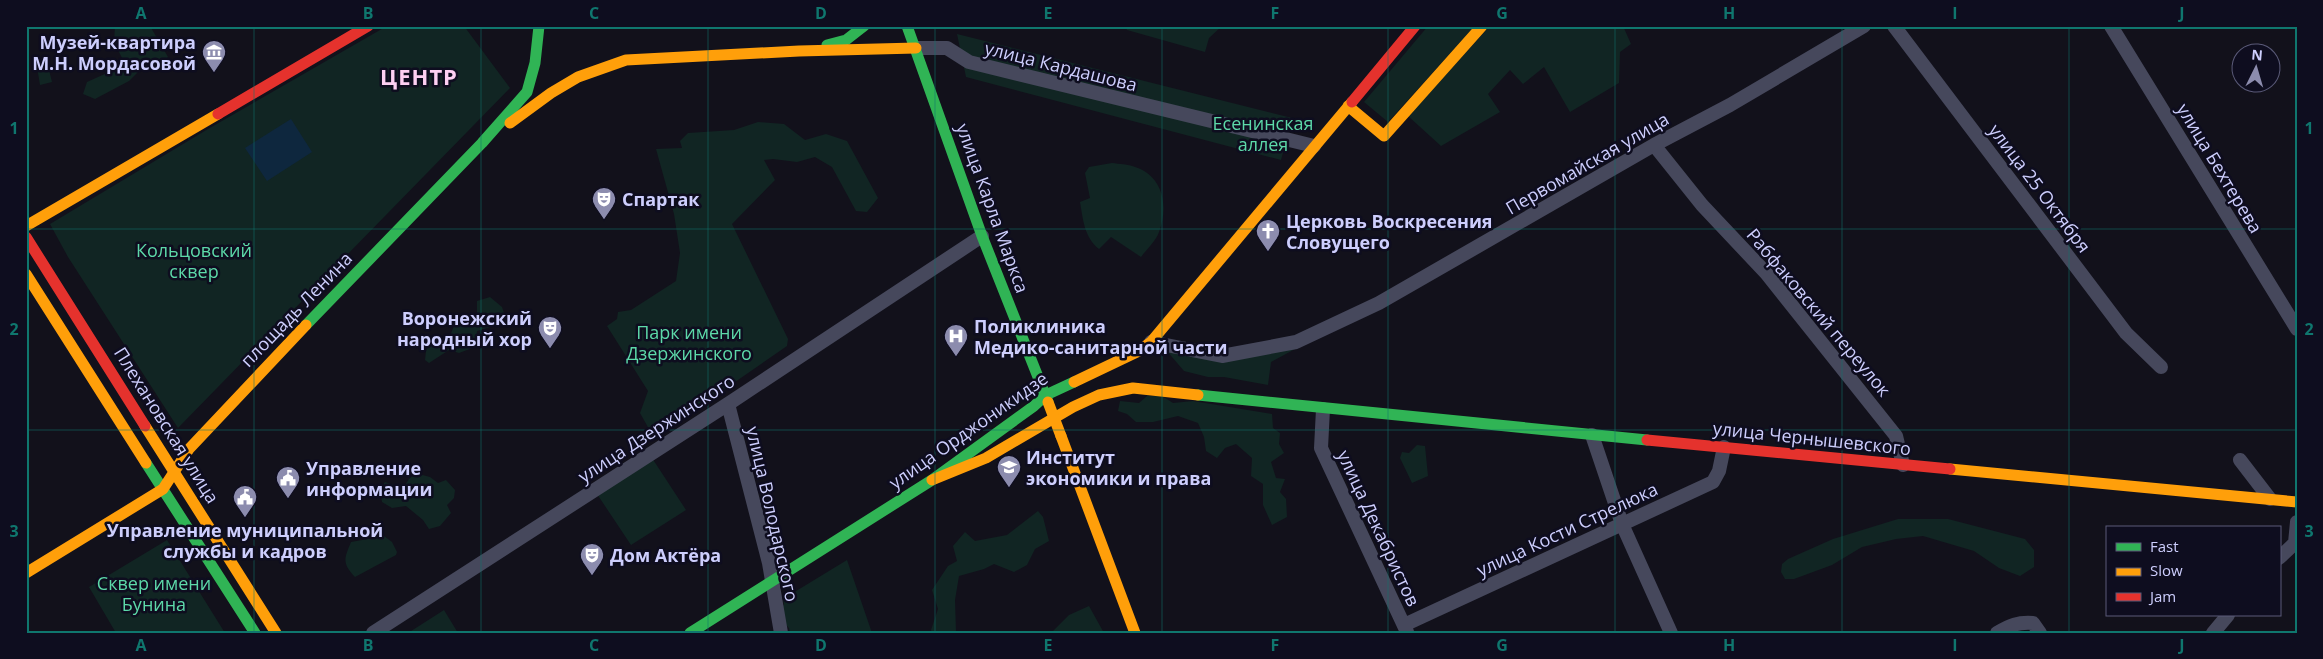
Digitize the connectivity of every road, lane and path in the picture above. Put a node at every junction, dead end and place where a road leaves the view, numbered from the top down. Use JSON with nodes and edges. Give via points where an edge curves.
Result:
{"nodes":[{"id":1,"x":368,"y":26,"type":"edge"},
{"id":2,"x":539,"y":26,"type":"edge"},
{"id":3,"x":864,"y":26,"type":"edge"},
{"id":4,"x":907,"y":26,"type":"edge"},
{"id":5,"x":1415,"y":26,"type":"edge"},
{"id":6,"x":1482,"y":26,"type":"edge"},
{"id":7,"x":1864,"y":26,"type":"edge"},
{"id":8,"x":1894,"y":26,"type":"edge"},
{"id":9,"x":2111,"y":26,"type":"edge"},
{"id":10,"x":916,"y":48,"type":"junction"},
{"id":11,"x":799,"y":51,"type":"junction"},
{"id":12,"x":1348,"y":106,"type":"junction"},
{"id":13,"x":482,"y":143,"type":"junction"},
{"id":14,"x":1654,"y":145,"type":"junction"},
{"id":15,"x":1314,"y":146,"type":"junction"},
{"id":16,"x":26,"y":226,"type":"edge"},
{"id":17,"x":26,"y":236,"type":"edge"},
{"id":18,"x":982,"y":236,"type":"junction"},
{"id":19,"x":26,"y":274,"type":"edge"},
{"id":20,"x":2297,"y":329,"type":"edge"},
{"id":21,"x":1151,"y":342,"type":"junction"},
{"id":22,"x":2161,"y":367,"type":"dead end"},
{"id":23,"x":1047,"y":398,"type":"junction"},
{"id":24,"x":728,"y":404,"type":"junction"},
{"id":25,"x":1323,"y":409,"type":"junction"},
{"id":26,"x":1592,"y":435,"type":"junction"},
{"id":27,"x":1724,"y":447,"type":"junction"},
{"id":28,"x":2240,"y":460,"type":"dead end"},
{"id":29,"x":1903,"y":465,"type":"junction"},
{"id":30,"x":176,"y":472,"type":"junction"},
{"id":31,"x":932,"y":480,"type":"junction"},
{"id":32,"x":163,"y":490,"type":"junction"},
{"id":33,"x":2270,"y":499,"type":"junction"},
{"id":34,"x":2297,"y":502,"type":"edge"},
{"id":35,"x":2297,"y":522,"type":"edge"},
{"id":36,"x":1622,"y":524,"type":"junction"},
{"id":37,"x":2280,"y":557,"type":"edge"},
{"id":38,"x":26,"y":573,"type":"edge"},
{"id":39,"x":771,"y":581,"type":"junction"},
{"id":40,"x":2227,"y":616,"type":"edge"},
{"id":41,"x":2036,"y":628,"type":"edge"},
{"id":42,"x":1405,"y":629,"type":"edge"},
{"id":43,"x":255,"y":633,"type":"edge"},
{"id":44,"x":276,"y":633,"type":"edge"},
{"id":45,"x":373,"y":633,"type":"edge"},
{"id":46,"x":690,"y":633,"type":"edge"},
{"id":47,"x":781,"y":633,"type":"edge"},
{"id":48,"x":1135,"y":633,"type":"edge"},
{"id":49,"x":1671,"y":633,"type":"edge"},
{"id":50,"x":1997,"y":633,"type":"edge"},
{"id":51,"x":2213,"y":633,"type":"edge"}],
"edges":[{"from":1,"to":16,"type":"street"},
{"from":2,"to":13,"type":"street","name":"площадь Ленина","via":[[535,63],[527,92]]},
{"from":3,"to":11,"type":"street","name":"улица Кардашова","via":[[846,40]]},
{"from":4,"to":10,"type":"street","name":"улица Карла Маркса"},
{"from":5,"to":12,"type":"street","name":"улица Орджоникидзе"},
{"from":6,"to":12,"type":"street","via":[[1384,136]]},
{"from":7,"to":14,"type":"street","name":"Первомайская улица","via":[[1730,105]]},
{"from":8,"to":22,"type":"street","name":"улица 25 Октября","via":[[2126,333]]},
{"from":9,"to":20,"type":"street","name":"улица Бехтерева"},
{"from":10,"to":11,"type":"street","name":"улица Кардашова"},
{"from":10,"to":15,"type":"street","name":"улица Кардашова","via":[[947,48],[969,62]]},
{"from":10,"to":18,"type":"street","name":"улица Карла Маркса"},
{"from":11,"to":13,"type":"street","name":"улица Кардашова","via":[[653,58],[605,64],[563,85]]},
{"from":12,"to":15,"type":"street","name":"улица Орджоникидзе"},
{"from":13,"to":30,"type":"street","name":"площадь Ленина","via":[[232,402],[189,449]]},
{"from":14,"to":21,"type":"street","name":"Первомайская улица","via":[[1379,303],[1296,342],[1222,356]]},
{"from":14,"to":29,"type":"street","name":"Рабфаковский переулок","via":[[1702,205],[1766,273],[1896,436]]},
{"from":15,"to":21,"type":"street","name":"улица Орджоникидзе"},
{"from":17,"to":30,"type":"street","name":"Плехановская улица"},
{"from":18,"to":23,"type":"street","name":"улица Карла Маркса"},
{"from":18,"to":24,"type":"street","name":"улица Дзержинского"},
{"from":19,"to":32,"type":"street","name":"Плехановская улица"},
{"from":21,"to":23,"type":"street","name":"улица Орджоникидзе"},
{"from":23,"to":31,"type":"street","name":"улица Орджоникидзе"},
{"from":23,"to":48,"type":"street","name":"улица Карла Маркса","bridge":true},
{"from":24,"to":39,"type":"street","name":"улица Володарского"},
{"from":24,"to":45,"type":"street","name":"улица Дзержинского"},
{"from":25,"to":26,"type":"street","name":"улица Чернышевского"},
{"from":25,"to":31,"type":"street","name":"улица Чернышевского","via":[[1133,388],[1099,395],[1072,407],[986,458]]},
{"from":25,"to":42,"type":"street","name":"улица Декабристов","via":[[1321,448]]},
{"from":26,"to":27,"type":"street","name":"улица Чернышевского"},
{"from":26,"to":36,"type":"street"},
{"from":27,"to":29,"type":"street","name":"улица Чернышевского"},
{"from":27,"to":36,"type":"street","name":"улица Кости Стрелюка","via":[[1713,482]]},
{"from":28,"to":33,"type":"street"},
{"from":29,"to":33,"type":"street","name":"улица Чернышевского"},
{"from":30,"to":32,"type":"street","name":"площадь Ленина"},
{"from":30,"to":44,"type":"street","name":"Плехановская улица"},
{"from":31,"to":39,"type":"street","name":"улица Орджоникидзе"},
{"from":32,"to":38,"type":"street","name":"площадь Ленина"},
{"from":32,"to":43,"type":"street","name":"Плехановская улица"},
{"from":33,"to":34,"type":"street","name":"улица Чернышевского"},
{"from":35,"to":37,"type":"street","via":[[2295,543]]},
{"from":36,"to":42,"type":"street","name":"улица Кости Стрелюка"},
{"from":36,"to":49,"type":"street"},
{"from":39,"to":46,"type":"street","name":"улица Орджоникидзе"},
{"from":39,"to":47,"type":"street","name":"улица Володарского"},
{"from":40,"to":51,"type":"street"},
{"from":41,"to":50,"type":"street","via":[[2014,624]]}]}
